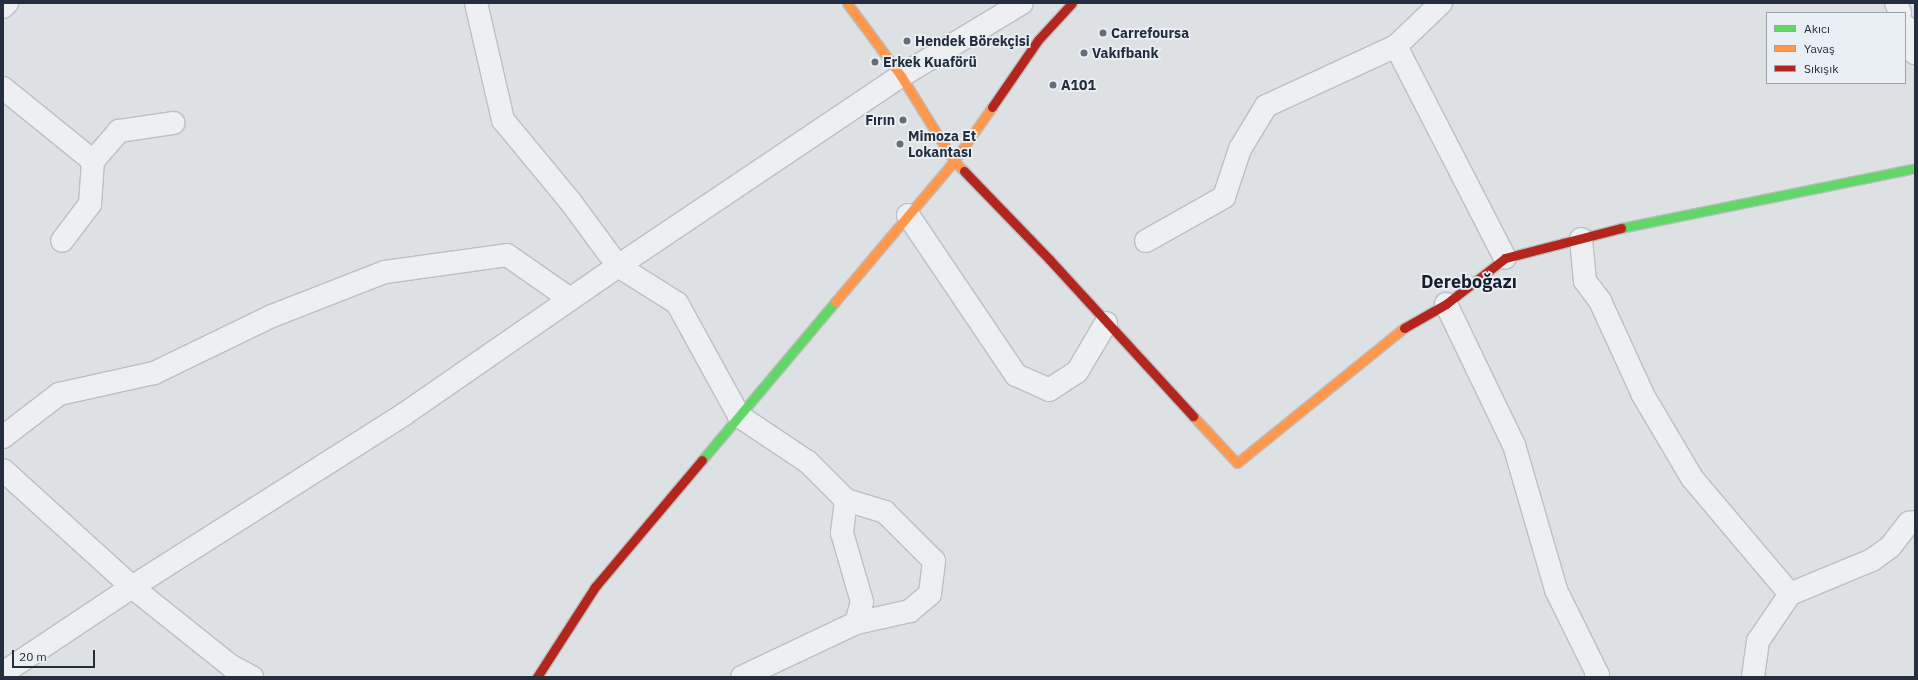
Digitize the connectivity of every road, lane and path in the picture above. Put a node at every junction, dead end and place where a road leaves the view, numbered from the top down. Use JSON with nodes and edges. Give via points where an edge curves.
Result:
{"nodes":[{"id":1,"x":7,"y":3,"type":"edge"},
{"id":2,"x":476,"y":3,"type":"edge"},
{"id":3,"x":847,"y":3,"type":"edge"},
{"id":4,"x":1022,"y":3,"type":"edge"},
{"id":5,"x":1072,"y":3,"type":"edge"},
{"id":6,"x":1441,"y":3,"type":"edge"},
{"id":7,"x":3,"y":7,"type":"edge"},
{"id":8,"x":1046,"y":18,"type":"dead end"},
{"id":9,"x":1906,"y":29,"type":"edge"},
{"id":10,"x":1038,"y":40,"type":"junction"},
{"id":11,"x":1396,"y":46,"type":"junction"},
{"id":12,"x":1915,"y":52,"type":"edge"},
{"id":13,"x":901,"y":76,"type":"junction"},
{"id":14,"x":3,"y":88,"type":"edge"},
{"id":15,"x":173,"y":123,"type":"dead end"},
{"id":16,"x":93,"y":161,"type":"junction"},
{"id":17,"x":954,"y":161,"type":"junction"},
{"id":18,"x":1915,"y":168,"type":"edge"},
{"id":19,"x":908,"y":215,"type":"junction"},
{"id":20,"x":1582,"y":239,"type":"junction"},
{"id":21,"x":62,"y":241,"type":"dead end"},
{"id":22,"x":1146,"y":241,"type":"dead end"},
{"id":23,"x":1505,"y":258,"type":"junction"},
{"id":24,"x":618,"y":266,"type":"junction"},
{"id":25,"x":570,"y":299,"type":"junction"},
{"id":26,"x":1446,"y":304,"type":"junction"},
{"id":27,"x":1106,"y":323,"type":"junction"},
{"id":28,"x":739,"y":416,"type":"junction"},
{"id":29,"x":3,"y":437,"type":"edge"},
{"id":30,"x":3,"y":470,"type":"edge"},
{"id":31,"x":846,"y":500,"type":"junction"},
{"id":32,"x":1915,"y":522,"type":"edge"},
{"id":33,"x":132,"y":586,"type":"junction"},
{"id":34,"x":1790,"y":594,"type":"junction"},
{"id":35,"x":856,"y":623,"type":"junction"},
{"id":36,"x":226,"y":672,"type":"edge"},
{"id":37,"x":3,"y":673,"type":"edge"},
{"id":38,"x":1597,"y":676,"type":"edge"},
{"id":39,"x":252,"y":677,"type":"edge"},
{"id":40,"x":537,"y":677,"type":"edge"},
{"id":41,"x":742,"y":677,"type":"edge"},
{"id":42,"x":1754,"y":677,"type":"edge"}],
"edges":[{"from":1,"to":7,"type":"street"},
{"from":2,"to":24,"type":"street","via":[[503,120],[570,201]]},
{"from":3,"to":13,"type":"street"},
{"from":4,"to":13,"type":"street"},
{"from":5,"to":10,"type":"street"},
{"from":6,"to":11,"type":"street"},
{"from":8,"to":10,"type":"street"},
{"from":9,"to":12,"type":"street"},
{"from":10,"to":17,"type":"street"},
{"from":11,"to":22,"type":"street","via":[[1266,106],[1240,149],[1224,198]]},
{"from":11,"to":23,"type":"street"},
{"from":13,"to":17,"type":"street"},
{"from":13,"to":24,"type":"street"},
{"from":14,"to":16,"type":"street"},
{"from":15,"to":16,"type":"street","via":[[119,131]]},
{"from":16,"to":21,"type":"street","via":[[90,204]]},
{"from":17,"to":19,"type":"street"},
{"from":17,"to":27,"type":"street","via":[[1050,260]]},
{"from":18,"to":20,"type":"street","via":[[1629,226]]},
{"from":19,"to":27,"type":"street","via":[[1016,375],[1049,390],[1077,372]]},
{"from":19,"to":28,"type":"street"},
{"from":20,"to":23,"type":"street"},
{"from":20,"to":34,"type":"street","via":[[1585,281],[1600,301],[1644,395],[1692,478]]},
{"from":23,"to":26,"type":"street"},
{"from":24,"to":25,"type":"street"},
{"from":24,"to":28,"type":"street","via":[[677,303]]},
{"from":25,"to":29,"type":"street","via":[[507,255],[385,272],[272,316],[154,373],[59,394]]},
{"from":25,"to":33,"type":"street","via":[[403,415]]},
{"from":26,"to":27,"type":"street","via":[[1396,333],[1237,462]]},
{"from":26,"to":38,"type":"street","via":[[1514,445],[1556,590]]},
{"from":28,"to":31,"type":"street","via":[[808,462]]},
{"from":28,"to":40,"type":"street","via":[[595,587]]},
{"from":30,"to":33,"type":"street"},
{"from":31,"to":35,"type":"street","via":[[842,534],[862,602]]},
{"from":31,"to":35,"type":"street","via":[[885,512],[934,560],[930,594],[910,611]]},
{"from":32,"to":34,"type":"street","via":[[1909,523],[1890,547],[1872,560]]},
{"from":33,"to":36,"type":"street"},
{"from":33,"to":37,"type":"street"},
{"from":34,"to":42,"type":"street","via":[[1758,641]]},
{"from":35,"to":41,"type":"street"},
{"from":36,"to":39,"type":"street"}]}
